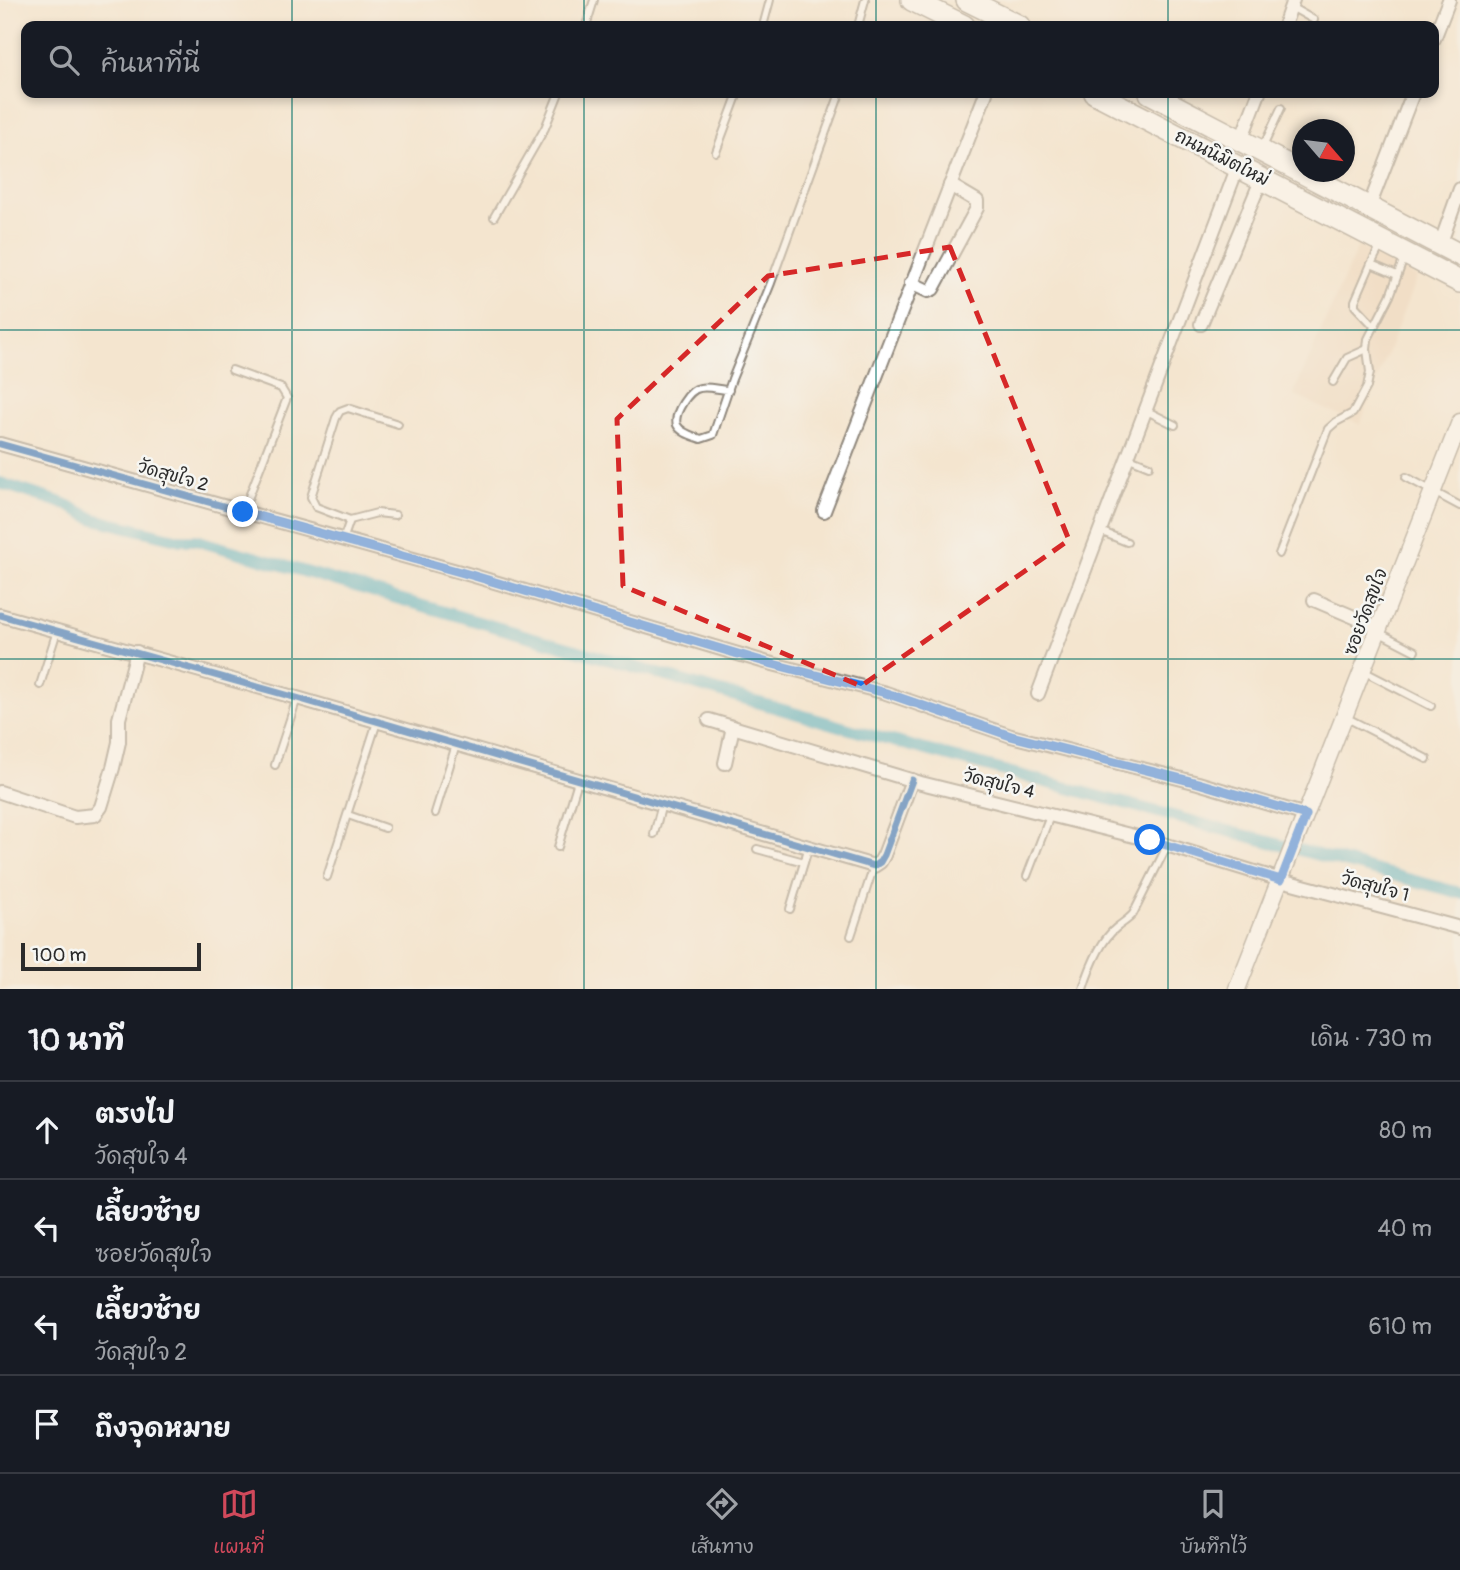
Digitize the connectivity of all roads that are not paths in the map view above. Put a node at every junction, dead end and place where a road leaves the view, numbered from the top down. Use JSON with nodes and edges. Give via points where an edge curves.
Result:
{"nodes":[{"id":1,"x":594,"y":0,"type":"edge"},
{"id":2,"x":770,"y":0,"type":"edge"},
{"id":3,"x":866,"y":0,"type":"edge"},
{"id":4,"x":912,"y":0,"type":"edge"},
{"id":5,"x":967,"y":0,"type":"edge"},
{"id":6,"x":1449,"y":0,"type":"edge"},
{"id":7,"x":1292,"y":4,"type":"edge"},
{"id":8,"x":1314,"y":20,"type":"dead end"},
{"id":9,"x":588,"y":21,"type":"edge"},
{"id":10,"x":764,"y":21,"type":"edge"},
{"id":11,"x":860,"y":21,"type":"edge"},
{"id":12,"x":954,"y":21,"type":"edge"},
{"id":13,"x":1008,"y":21,"type":"edge"},
{"id":14,"x":1286,"y":21,"type":"edge"},
{"id":15,"x":1439,"y":26,"type":"edge"},
{"id":16,"x":557,"y":98,"type":"edge"},
{"id":17,"x":736,"y":98,"type":"edge"},
{"id":18,"x":838,"y":98,"type":"edge"},
{"id":19,"x":984,"y":98,"type":"edge"},
{"id":20,"x":1104,"y":98,"type":"edge"},
{"id":21,"x":1160,"y":98,"type":"edge"},
{"id":22,"x":1257,"y":98,"type":"edge"},
{"id":23,"x":1411,"y":98,"type":"edge"},
{"id":24,"x":1281,"y":108,"type":"dead end"},
{"id":25,"x":1241,"y":140,"type":"junction"},
{"id":26,"x":1261,"y":151,"type":"junction"},
{"id":27,"x":716,"y":152,"type":"dead end"},
{"id":28,"x":1292,"y":163,"type":"edge"},
{"id":29,"x":1238,"y":166,"type":"junction"},
{"id":30,"x":1262,"y":178,"type":"junction"},
{"id":31,"x":1336,"y":182,"type":"edge"},
{"id":32,"x":950,"y":185,"type":"junction"},
{"id":33,"x":1460,"y":189,"type":"edge"},
{"id":34,"x":1369,"y":207,"type":"junction"},
{"id":35,"x":494,"y":217,"type":"dead end"},
{"id":36,"x":1383,"y":241,"type":"junction"},
{"id":37,"x":1440,"y":245,"type":"junction"},
{"id":38,"x":1406,"y":253,"type":"junction"},
{"id":39,"x":1460,"y":255,"type":"edge"},
{"id":40,"x":1371,"y":264,"type":"junction"},
{"id":41,"x":1397,"y":275,"type":"junction"},
{"id":42,"x":1460,"y":282,"type":"edge"},
{"id":43,"x":911,"y":283,"type":"junction"},
{"id":44,"x":1201,"y":324,"type":"dead end"},
{"id":45,"x":1374,"y":326,"type":"junction"},
{"id":46,"x":1367,"y":349,"type":"junction"},
{"id":47,"x":232,"y":370,"type":"dead end"},
{"id":48,"x":1333,"y":382,"type":"dead end"},
{"id":49,"x":729,"y":390,"type":"junction"},
{"id":50,"x":1145,"y":410,"type":"junction"},
{"id":51,"x":1460,"y":422,"type":"edge"},
{"id":52,"x":398,"y":424,"type":"dead end"},
{"id":53,"x":1175,"y":425,"type":"dead end"},
{"id":54,"x":0,"y":444,"type":"edge"},
{"id":55,"x":1127,"y":457,"type":"junction"},
{"id":56,"x":1149,"y":466,"type":"dead end"},
{"id":57,"x":1406,"y":477,"type":"dead end"},
{"id":58,"x":1433,"y":492,"type":"junction"},
{"id":59,"x":1460,"y":506,"type":"edge"},
{"id":60,"x":243,"y":512,"type":"junction"},
{"id":61,"x":824,"y":512,"type":"dead end"},
{"id":62,"x":395,"y":515,"type":"dead end"},
{"id":63,"x":350,"y":520,"type":"junction"},
{"id":64,"x":1100,"y":531,"type":"junction"},
{"id":65,"x":343,"y":540,"type":"junction"},
{"id":66,"x":1127,"y":542,"type":"dead end"},
{"id":67,"x":1279,"y":554,"type":"dead end"},
{"id":68,"x":1314,"y":600,"type":"dead end"},
{"id":69,"x":0,"y":615,"type":"edge"},
{"id":70,"x":1379,"y":630,"type":"junction"},
{"id":71,"x":57,"y":631,"type":"junction"},
{"id":72,"x":1415,"y":650,"type":"dead end"},
{"id":73,"x":137,"y":652,"type":"junction"},
{"id":74,"x":1363,"y":671,"type":"junction"},
{"id":75,"x":40,"y":685,"type":"dead end"},
{"id":76,"x":1038,"y":694,"type":"dead end"},
{"id":77,"x":297,"y":698,"type":"junction"},
{"id":78,"x":1431,"y":706,"type":"dead end"},
{"id":79,"x":1345,"y":717,"type":"junction"},
{"id":80,"x":709,"y":720,"type":"dead end"},
{"id":81,"x":377,"y":722,"type":"junction"},
{"id":82,"x":733,"y":727,"type":"junction"},
{"id":83,"x":456,"y":745,"type":"junction"},
{"id":84,"x":1427,"y":759,"type":"dead end"},
{"id":85,"x":725,"y":763,"type":"dead end"},
{"id":86,"x":275,"y":765,"type":"dead end"},
{"id":87,"x":912,"y":780,"type":"junction"},
{"id":88,"x":578,"y":781,"type":"junction"},
{"id":89,"x":0,"y":792,"type":"edge"},
{"id":90,"x":662,"y":804,"type":"junction"},
{"id":91,"x":435,"y":813,"type":"dead end"},
{"id":92,"x":348,"y":815,"type":"junction"},
{"id":93,"x":1050,"y":816,"type":"junction"},
{"id":94,"x":1303,"y":822,"type":"junction"},
{"id":95,"x":385,"y":828,"type":"dead end"},
{"id":96,"x":654,"y":834,"type":"dead end"},
{"id":97,"x":558,"y":846,"type":"dead end"},
{"id":98,"x":809,"y":846,"type":"junction"},
{"id":99,"x":1167,"y":846,"type":"junction"},
{"id":100,"x":757,"y":849,"type":"dead end"},
{"id":101,"x":804,"y":862,"type":"junction"},
{"id":102,"x":874,"y":866,"type":"junction"},
{"id":103,"x":1027,"y":876,"type":"dead end"},
{"id":104,"x":327,"y":877,"type":"dead end"},
{"id":105,"x":1281,"y":880,"type":"junction"},
{"id":106,"x":790,"y":909,"type":"dead end"},
{"id":107,"x":1460,"y":928,"type":"edge"},
{"id":108,"x":851,"y":936,"type":"dead end"},
{"id":109,"x":1083,"y":989,"type":"edge"},
{"id":110,"x":1237,"y":989,"type":"edge"}],
"edges":[{"from":1,"to":9,"type":"lane"},
{"from":2,"to":10,"type":"lane"},
{"from":3,"to":11,"type":"lane"},
{"from":4,"to":12,"type":"main road"},
{"from":5,"to":13,"type":"main road"},
{"from":6,"to":15,"type":"street"},
{"from":7,"to":8,"type":"lane"},
{"from":7,"to":14,"type":"street"},
{"from":16,"to":35,"type":"lane"},
{"from":17,"to":27,"type":"lane"},
{"from":18,"to":49,"type":"lane"},
{"from":19,"to":32,"type":"street"},
{"from":20,"to":29,"type":"main road","name":"ถนนนิมิตใหม่"},
{"from":21,"to":25,"type":"main road","name":"ถนนนิมิตใหม่"},
{"from":22,"to":25,"type":"street"},
{"from":23,"to":34,"type":"street"},
{"from":24,"to":26,"type":"lane"},
{"from":25,"to":26,"type":"main road","name":"ถนนนิมิตใหม่"},
{"from":26,"to":28,"type":"main road","name":"ถนนนิมิตใหม่"},
{"from":29,"to":30,"type":"main road","name":"ถนนนิมิตใหม่"},
{"from":29,"to":50,"type":"street"},
{"from":30,"to":36,"type":"main road","name":"ถนนนิมิตใหม่"},
{"from":30,"to":44,"type":"street"},
{"from":31,"to":34,"type":"main road","name":"ถนนนิมิตใหม่"},
{"from":32,"to":43,"type":"street"},
{"from":32,"to":43,"type":"street","via":[[977,201],[977,208],[933,289]]},
{"from":33,"to":37,"type":"street"},
{"from":34,"to":37,"type":"main road","name":"ถนนนิมิตใหม่"},
{"from":36,"to":38,"type":"main road","name":"ถนนนิมิตใหม่"},
{"from":36,"to":40,"type":"lane"},
{"from":37,"to":39,"type":"main road","name":"ถนนนิมิตใหม่"},
{"from":38,"to":41,"type":"lane"},
{"from":38,"to":42,"type":"main road","name":"ถนนนิมิตใหม่"},
{"from":40,"to":41,"type":"lane"},
{"from":40,"to":45,"type":"lane","via":[[1355,306]]},
{"from":41,"to":45,"type":"lane"},
{"from":43,"to":61,"type":"street"},
{"from":45,"to":46,"type":"lane"},
{"from":46,"to":48,"type":"lane","via":[[1347,358]]},
{"from":46,"to":67,"type":"lane","via":[[1367,387],[1353,414],[1328,429]]},
{"from":47,"to":60,"type":"lane","via":[[281,388],[287,398]]},
{"from":49,"to":49,"type":"lane","via":[[713,435],[701,439],[682,431],[676,419],[692,391],[698,387]]},
{"from":50,"to":53,"type":"lane"},
{"from":50,"to":55,"type":"street"},
{"from":51,"to":58,"type":"street","name":"ซอยวัดสุขใจ"},
{"from":52,"to":63,"type":"lane","via":[[348,408],[336,418],[311,497],[316,508]]},
{"from":54,"to":60,"type":"street","name":"วัดสุขใจ 2"},
{"from":55,"to":56,"type":"lane"},
{"from":55,"to":64,"type":"street"},
{"from":57,"to":58,"type":"lane"},
{"from":58,"to":59,"type":"lane"},
{"from":58,"to":70,"type":"street","name":"ซอยวัดสุขใจ"},
{"from":60,"to":65,"type":"street","name":"วัดสุขใจ 2"},
{"from":62,"to":63,"type":"lane","via":[[377,513]]},
{"from":63,"to":65,"type":"lane"},
{"from":64,"to":66,"type":"lane"},
{"from":64,"to":76,"type":"street"},
{"from":65,"to":94,"type":"street","name":"วัดสุขใจ 2","via":[[886,693],[1011,736],[1198,783]]},
{"from":68,"to":70,"type":"street"},
{"from":69,"to":71,"type":"street"},
{"from":70,"to":72,"type":"lane"},
{"from":70,"to":74,"type":"street","name":"ซอยวัดสุขใจ"},
{"from":71,"to":73,"type":"street"},
{"from":71,"to":75,"type":"lane"},
{"from":73,"to":77,"type":"street"},
{"from":73,"to":89,"type":"street","via":[[119,719],[113,768],[95,815],[75,817]]},
{"from":74,"to":78,"type":"lane"},
{"from":74,"to":79,"type":"street","name":"ซอยวัดสุขใจ"},
{"from":77,"to":81,"type":"street"},
{"from":77,"to":86,"type":"lane"},
{"from":79,"to":84,"type":"lane"},
{"from":79,"to":94,"type":"street","name":"ซอยวัดสุขใจ"},
{"from":80,"to":82,"type":"street","name":"วัดสุขใจ 4"},
{"from":81,"to":83,"type":"street"},
{"from":81,"to":92,"type":"lane"},
{"from":82,"to":85,"type":"street"},
{"from":82,"to":87,"type":"street","name":"วัดสุขใจ 4"},
{"from":83,"to":88,"type":"street"},
{"from":83,"to":91,"type":"lane"},
{"from":87,"to":93,"type":"street","name":"วัดสุขใจ 4"},
{"from":87,"to":102,"type":"street","via":[[884,855]]},
{"from":88,"to":90,"type":"street"},
{"from":88,"to":97,"type":"lane"},
{"from":90,"to":96,"type":"lane"},
{"from":90,"to":98,"type":"street"},
{"from":92,"to":95,"type":"lane"},
{"from":92,"to":104,"type":"lane"},
{"from":93,"to":99,"type":"street","name":"วัดสุขใจ 4"},
{"from":93,"to":103,"type":"lane"},
{"from":94,"to":105,"type":"street","name":"ซอยวัดสุขใจ"},
{"from":98,"to":101,"type":"lane"},
{"from":98,"to":102,"type":"street"},
{"from":99,"to":105,"type":"street","name":"วัดสุขใจ 4"},
{"from":99,"to":109,"type":"lane","via":[[1133,914],[1103,945]]},
{"from":100,"to":101,"type":"lane"},
{"from":101,"to":106,"type":"lane"},
{"from":102,"to":108,"type":"lane"},
{"from":105,"to":107,"type":"street","name":"วัดสุขใจ 1"},
{"from":105,"to":110,"type":"street","name":"ซอยวัดสุขใจ"}]}
